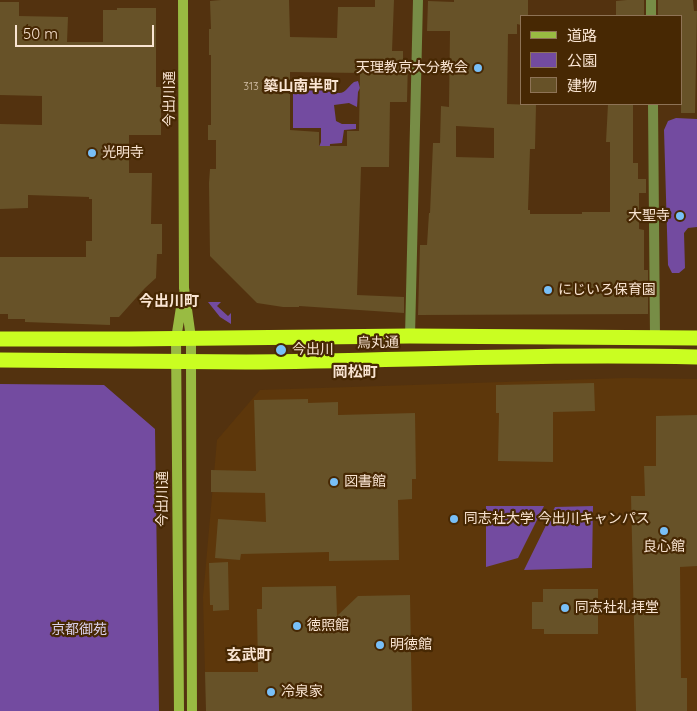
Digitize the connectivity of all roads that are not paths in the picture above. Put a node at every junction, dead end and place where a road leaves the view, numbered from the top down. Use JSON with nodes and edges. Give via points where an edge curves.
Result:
{"nodes":[{"id":1,"x":183,"y":0,"type":"edge"},
{"id":2,"x":418,"y":0,"type":"edge"},
{"id":3,"x":651,"y":0,"type":"edge"},
{"id":4,"x":651,"y":15,"type":"edge"},
{"id":5,"x":653,"y":105,"type":"edge"},
{"id":6,"x":410,"y":336,"type":"junction"},
{"id":7,"x":655,"y":337,"type":"junction"},
{"id":8,"x":184,"y":338,"type":"junction"},
{"id":9,"x":697,"y":338,"type":"edge"},
{"id":10,"x":0,"y":339,"type":"edge"},
{"id":11,"x":697,"y":357,"type":"edge"},
{"id":12,"x":0,"y":360,"type":"edge"},
{"id":13,"x":184,"y":361,"type":"junction"},
{"id":14,"x":179,"y":711,"type":"edge"},
{"id":15,"x":192,"y":711,"type":"edge"}],
"edges":[{"from":1,"to":8,"type":"main road","name":"今出川通"},
{"from":2,"to":6,"type":"street"},
{"from":3,"to":4,"type":"street"},
{"from":5,"to":7,"type":"street"},
{"from":6,"to":7,"type":"highway","name":"烏丸通"},
{"from":6,"to":8,"type":"highway","name":"烏丸通"},
{"from":7,"to":9,"type":"highway","name":"烏丸通"},
{"from":8,"to":10,"type":"highway","name":"烏丸通"},
{"from":8,"to":13,"type":"main road","name":"今出川通"},
{"from":8,"to":13,"type":"main road","name":"今出川通"},
{"from":11,"to":13,"type":"highway","name":"烏丸通"},
{"from":12,"to":13,"type":"highway","name":"烏丸通"},
{"from":13,"to":14,"type":"main road","name":"今出川通"},
{"from":13,"to":15,"type":"main road","name":"今出川通"}]}
